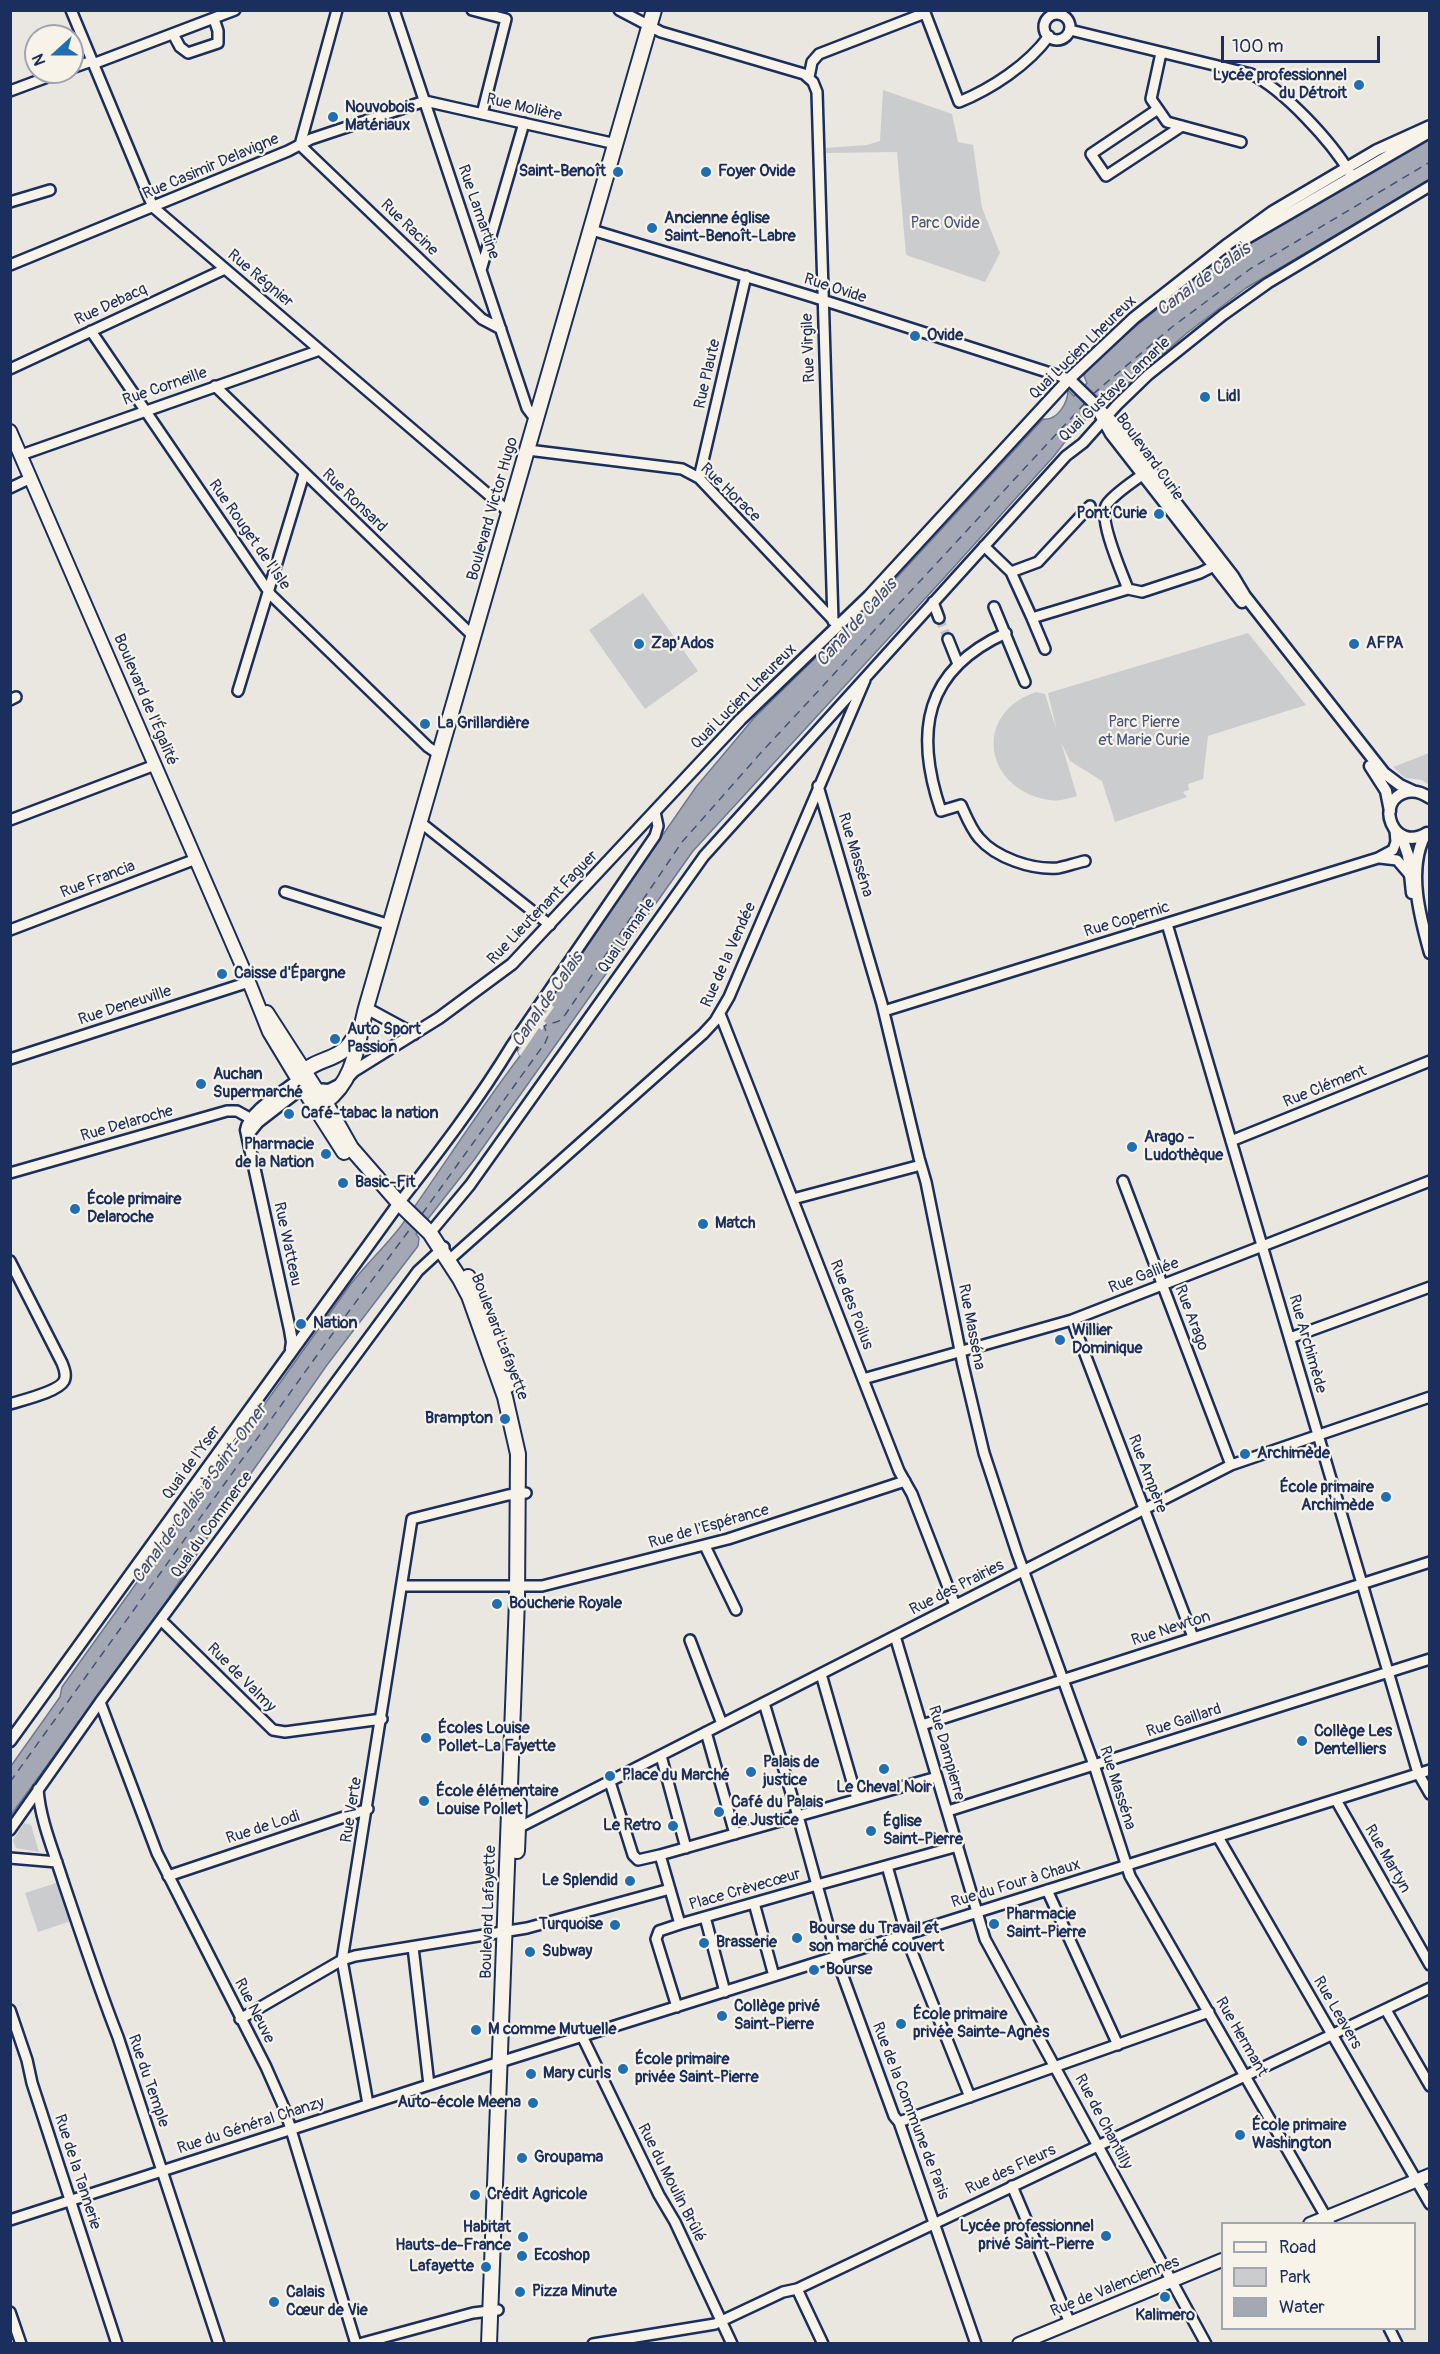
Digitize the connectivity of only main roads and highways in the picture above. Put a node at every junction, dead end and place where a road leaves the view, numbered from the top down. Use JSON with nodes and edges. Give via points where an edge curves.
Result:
{"nodes":[{"id":1,"x":654,"y":10,"type":"edge"},
{"id":2,"x":10,"y":431,"type":"edge"},
{"id":3,"x":364,"y":1013,"type":"junction"},
{"id":4,"x":310,"y":1085,"type":"junction"},
{"id":5,"x":399,"y":1203,"type":"junction"},
{"id":6,"x":1430,"y":2175,"type":"edge"},
{"id":7,"x":1328,"y":2220,"type":"edge"},
{"id":8,"x":1221,"y":2260,"type":"edge"},
{"id":9,"x":494,"y":2311,"type":"junction"},
{"id":10,"x":489,"y":2343,"type":"edge"},
{"id":11,"x":497,"y":2343,"type":"edge"},
{"id":12,"x":1019,"y":2343,"type":"edge"}],
"edges":[{"from":1,"to":3,"type":"main road","name":"Boulevard Victor Hugo"},
{"from":2,"to":4,"type":"main road","name":"Boulevard de l'Égalité","via":[[249,982]]},
{"from":3,"to":4,"type":"main road","name":"Boulevard Victor Hugo","via":[[349,1047]]},
{"from":3,"to":4,"type":"main road","name":"Boulevard Victor Hugo","via":[[353,1063],[336,1094]]},
{"from":4,"to":5,"type":"main road","name":"Boulevard de l'Égalité","via":[[351,1148]]},
{"from":4,"to":5,"type":"main road","name":"Boulevard de l'Égalité","via":[[347,1156],[371,1183]]},
{"from":5,"to":9,"type":"main road","name":"Boulevard Lafayette","via":[[448,1253],[478,1295],[503,1361],[524,1449]]},
{"from":6,"to":7,"type":"main road"},
{"from":8,"to":12,"type":"main road","name":"Rue de Valenciennes"},
{"from":9,"to":10,"type":"main road","name":"Boulevard Lafayette"},
{"from":9,"to":11,"type":"main road","name":"Boulevard Lafayette"}]}
